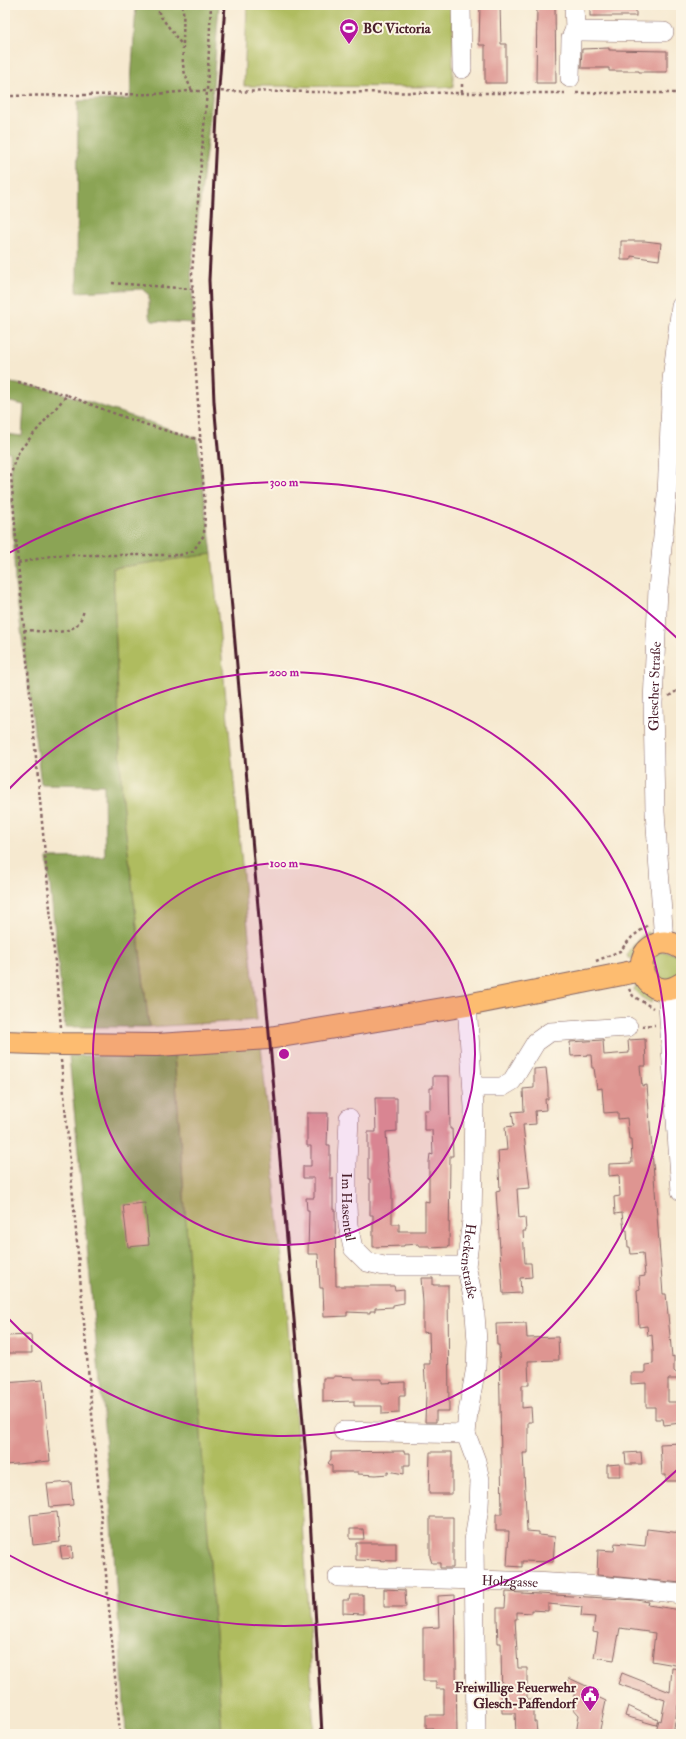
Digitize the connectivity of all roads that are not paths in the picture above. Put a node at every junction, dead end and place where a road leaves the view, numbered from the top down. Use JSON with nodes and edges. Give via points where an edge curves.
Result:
{"nodes":[{"id":1,"x":461,"y":5,"type":"edge"},
{"id":2,"x":574,"y":5,"type":"edge"},
{"id":3,"x":575,"y":29,"type":"junction"},
{"id":4,"x":664,"y":32,"type":"dead end"},
{"id":5,"x":462,"y":69,"type":"dead end"},
{"id":6,"x":570,"y":78,"type":"dead end"},
{"id":7,"x":681,"y":306,"type":"edge"},
{"id":8,"x":674,"y":495,"type":"edge"},
{"id":9,"x":669,"y":938,"type":"edge"},
{"id":10,"x":642,"y":970,"type":"junction"},
{"id":11,"x":674,"y":987,"type":"edge"},
{"id":12,"x":467,"y":1005,"type":"junction"},
{"id":13,"x":628,"y":1027,"type":"dead end"},
{"id":14,"x":5,"y":1042,"type":"edge"},
{"id":15,"x":473,"y":1088,"type":"junction"},
{"id":16,"x":349,"y":1118,"type":"dead end"},
{"id":17,"x":681,"y":1191,"type":"edge"},
{"id":18,"x":466,"y":1266,"type":"junction"},
{"id":19,"x":343,"y":1431,"type":"dead end"},
{"id":20,"x":466,"y":1434,"type":"junction"},
{"id":21,"x":338,"y":1577,"type":"dead end"},
{"id":22,"x":473,"y":1579,"type":"junction"},
{"id":23,"x":681,"y":1594,"type":"edge"},
{"id":24,"x":476,"y":1734,"type":"edge"}],
"edges":[{"from":1,"to":5,"type":"street"},
{"from":2,"to":3,"type":"street"},
{"from":3,"to":4,"type":"street","via":[[582,32]]},
{"from":3,"to":6,"type":"street","via":[[571,38]]},
{"from":7,"to":8,"type":"street","name":"Glescher Straße","via":[[672,380],[670,430]]},
{"from":8,"to":9,"type":"street","name":"Glescher Straße","via":[[658,589],[653,703],[654,812]]},
{"from":9,"to":10,"type":"main road","via":[[647,951],[643,958]]},
{"from":10,"to":11,"type":"main road","via":[[646,980],[658,989]]},
{"from":10,"to":12,"type":"main road"},
{"from":11,"to":17,"type":"street"},
{"from":12,"to":14,"type":"main road","via":[[269,1038],[157,1045],[59,1034]]},
{"from":12,"to":15,"type":"street","name":"Heckenstraße"},
{"from":13,"to":15,"type":"street","via":[[550,1032],[536,1042],[512,1081],[502,1087]]},
{"from":15,"to":18,"type":"street","name":"Heckenstraße","via":[[472,1220]]},
{"from":16,"to":18,"type":"street","name":"Im Hasental","via":[[348,1219],[353,1248],[367,1262],[384,1266]]},
{"from":18,"to":20,"type":"street","name":"Heckenstraße","via":[[474,1301],[477,1341],[476,1367]]},
{"from":19,"to":20,"type":"street"},
{"from":20,"to":22,"type":"street","name":"Heckenstraße","via":[[480,1480]]},
{"from":21,"to":22,"type":"street","name":"Holzgasse"},
{"from":22,"to":23,"type":"street","name":"Holzgasse","via":[[569,1583]]},
{"from":22,"to":24,"type":"street","name":"Heckenstraße"}]}
